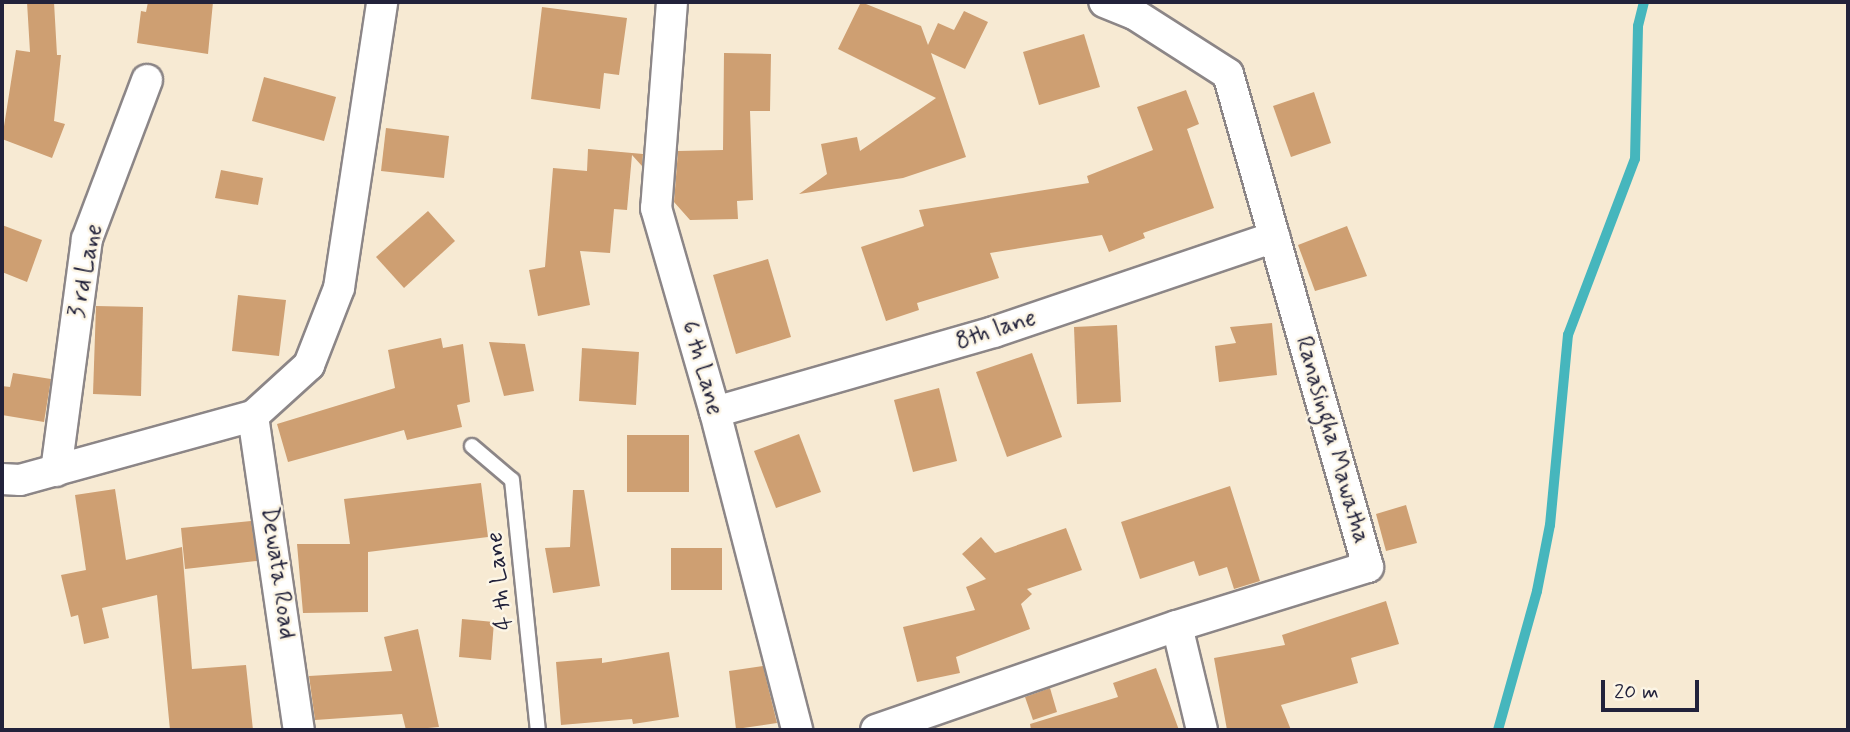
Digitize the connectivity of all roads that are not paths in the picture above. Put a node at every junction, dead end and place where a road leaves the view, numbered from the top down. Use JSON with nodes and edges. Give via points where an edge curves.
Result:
{"nodes":[{"id":1,"x":382,"y":2,"type":"edge"},
{"id":2,"x":673,"y":2,"type":"edge"},
{"id":3,"x":1104,"y":2,"type":"edge"},
{"id":4,"x":147,"y":80,"type":"dead end"},
{"id":5,"x":1274,"y":237,"type":"junction"},
{"id":6,"x":715,"y":412,"type":"junction"},
{"id":7,"x":253,"y":416,"type":"junction"},
{"id":8,"x":471,"y":446,"type":"dead end"},
{"id":9,"x":56,"y":471,"type":"junction"},
{"id":10,"x":2,"y":479,"type":"edge"},
{"id":11,"x":1177,"y":626,"type":"junction"},
{"id":12,"x":299,"y":730,"type":"edge"},
{"id":13,"x":538,"y":730,"type":"edge"},
{"id":14,"x":797,"y":730,"type":"edge"},
{"id":15,"x":876,"y":730,"type":"edge"},
{"id":16,"x":1202,"y":730,"type":"edge"}],
"edges":[{"from":1,"to":7,"type":"street","via":[[339,288],[309,365]]},
{"from":2,"to":6,"type":"street","name":"6 th Lane","via":[[656,208]]},
{"from":3,"to":5,"type":"street","name":"Ranasingha Mawatha","via":[[1134,14],[1228,74]]},
{"from":4,"to":9,"type":"street","name":"3 rd Lane","via":[[86,239]]},
{"from":5,"to":6,"type":"street","name":"8th lane","via":[[994,332]]},
{"from":5,"to":11,"type":"street","name":"Ranasingha Mawatha","via":[[1368,567]]},
{"from":6,"to":14,"type":"street","name":"6 th Lane"},
{"from":7,"to":9,"type":"street"},
{"from":7,"to":12,"type":"street","name":"Dewata Road"},
{"from":8,"to":13,"type":"lane","name":"4 th Lane","via":[[512,480]]},
{"from":9,"to":10,"type":"street","via":[[20,480]]},
{"from":11,"to":15,"type":"street","name":"Ranasingha Mawatha"},
{"from":11,"to":16,"type":"street"}]}
